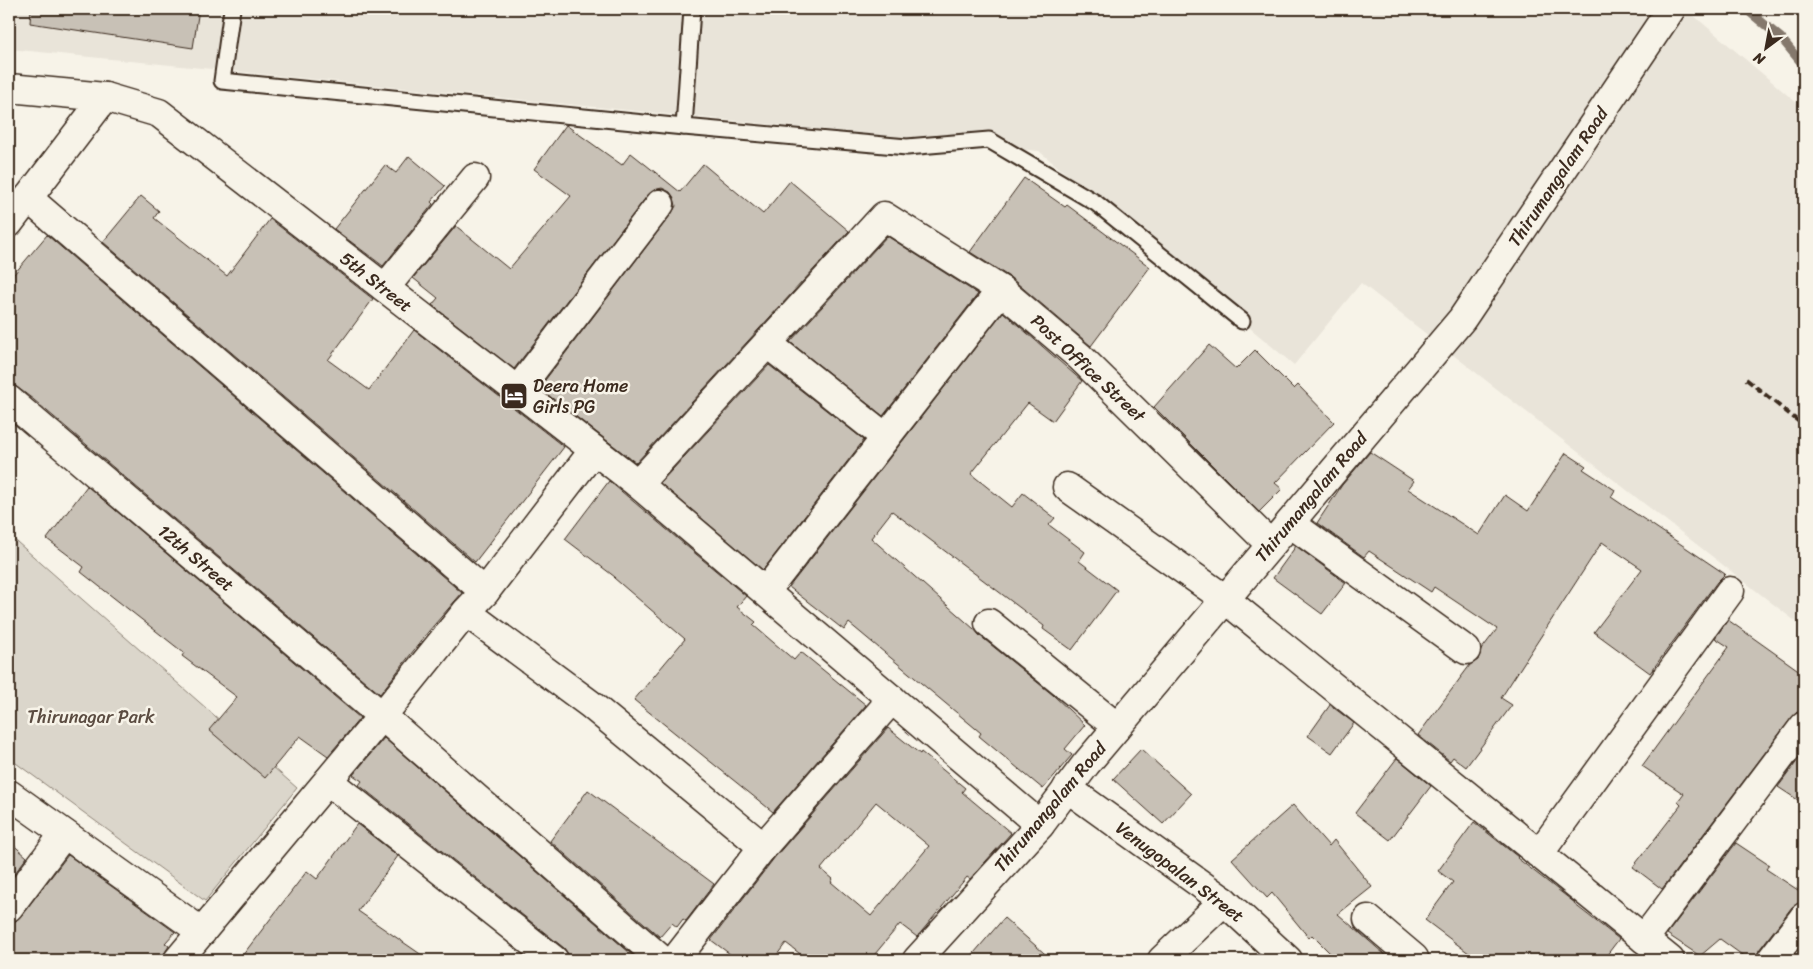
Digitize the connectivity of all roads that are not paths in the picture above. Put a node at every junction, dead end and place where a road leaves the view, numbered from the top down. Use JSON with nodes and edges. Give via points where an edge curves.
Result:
{"nodes":[{"id":1,"x":232,"y":9,"type":"edge"},
{"id":2,"x":692,"y":9,"type":"edge"},
{"id":3,"x":1670,"y":9,"type":"edge"},
{"id":4,"x":9,"y":88,"type":"edge"},
{"id":5,"x":104,"y":97,"type":"junction"},
{"id":6,"x":684,"y":127,"type":"junction"},
{"id":7,"x":475,"y":178,"type":"dead end"},
{"id":8,"x":28,"y":198,"type":"junction"},
{"id":9,"x":660,"y":204,"type":"dead end"},
{"id":10,"x":9,"y":223,"type":"edge"},
{"id":11,"x":385,"y":288,"type":"junction"},
{"id":12,"x":1001,"y":290,"type":"junction"},
{"id":13,"x":1242,"y":321,"type":"dead end"},
{"id":14,"x":768,"y":344,"type":"junction"},
{"id":15,"x":517,"y":392,"type":"junction"},
{"id":16,"x":9,"y":400,"type":"edge"},
{"id":17,"x":885,"y":438,"type":"junction"},
{"id":18,"x":594,"y":450,"type":"junction"},
{"id":19,"x":638,"y":484,"type":"junction"},
{"id":20,"x":1068,"y":487,"type":"dead end"},
{"id":21,"x":1290,"y":522,"type":"junction"},
{"id":22,"x":1271,"y":545,"type":"junction"},
{"id":23,"x":766,"y":591,"type":"junction"},
{"id":24,"x":1730,"y":591,"type":"dead end"},
{"id":25,"x":485,"y":592,"type":"junction"},
{"id":26,"x":1225,"y":599,"type":"junction"},
{"id":27,"x":466,"y":612,"type":"junction"},
{"id":28,"x":989,"y":623,"type":"dead end"},
{"id":29,"x":1466,"y":650,"type":"dead end"},
{"id":30,"x":892,"y":700,"type":"junction"},
{"id":31,"x":382,"y":716,"type":"junction"},
{"id":32,"x":1804,"y":726,"type":"edge"},
{"id":33,"x":1117,"y":727,"type":"junction"},
{"id":34,"x":328,"y":781,"type":"junction"},
{"id":35,"x":1067,"y":788,"type":"junction"},
{"id":36,"x":9,"y":794,"type":"edge"},
{"id":37,"x":1040,"y":825,"type":"junction"},
{"id":38,"x":64,"y":834,"type":"junction"},
{"id":39,"x":763,"y":847,"type":"junction"},
{"id":40,"x":1539,"y":854,"type":"junction"},
{"id":41,"x":1224,"y":901,"type":"junction"},
{"id":42,"x":9,"y":907,"type":"edge"},
{"id":43,"x":1804,"y":916,"type":"edge"},
{"id":44,"x":1368,"y":919,"type":"dead end"},
{"id":45,"x":202,"y":932,"type":"junction"},
{"id":46,"x":1644,"y":939,"type":"junction"},
{"id":47,"x":178,"y":960,"type":"edge"},
{"id":48,"x":554,"y":960,"type":"edge"},
{"id":49,"x":662,"y":960,"type":"edge"},
{"id":50,"x":676,"y":960,"type":"edge"},
{"id":51,"x":917,"y":960,"type":"edge"},
{"id":52,"x":1162,"y":960,"type":"edge"},
{"id":53,"x":1288,"y":960,"type":"edge"},
{"id":54,"x":1414,"y":960,"type":"edge"},
{"id":55,"x":1670,"y":960,"type":"edge"},
{"id":56,"x":1771,"y":960,"type":"edge"}],
"edges":[{"from":1,"to":6,"type":"lane","via":[[222,81]]},
{"from":2,"to":6,"type":"lane"},
{"from":3,"to":21,"type":"street","name":"Thirumangalam Road","via":[[1462,319]]},
{"from":4,"to":5,"type":"street"},
{"from":5,"to":8,"type":"street"},
{"from":5,"to":11,"type":"street","name":"5th Street","via":[[159,113]]},
{"from":6,"to":13,"type":"lane","via":[[907,147],[989,140],[1096,203]]},
{"from":7,"to":11,"type":"street"},
{"from":8,"to":10,"type":"street"},
{"from":8,"to":25,"type":"street"},
{"from":9,"to":15,"type":"street"},
{"from":11,"to":15,"type":"street","name":"5th Street"},
{"from":12,"to":14,"type":"street","name":"Post Office Street","via":[[884,216]]},
{"from":12,"to":17,"type":"street"},
{"from":12,"to":22,"type":"street","name":"Post Office Street","via":[[1080,357]]},
{"from":14,"to":17,"type":"street"},
{"from":14,"to":19,"type":"street"},
{"from":15,"to":18,"type":"street","name":"5th Street"},
{"from":16,"to":31,"type":"street","name":"12th Street"},
{"from":17,"to":23,"type":"street"},
{"from":18,"to":19,"type":"street","name":"5th Street"},
{"from":18,"to":25,"type":"street"},
{"from":19,"to":23,"type":"street","name":"5th Street"},
{"from":20,"to":26,"type":"street"},
{"from":21,"to":22,"type":"street","name":"Thirumangalam Road"},
{"from":21,"to":29,"type":"street"},
{"from":22,"to":26,"type":"street","name":"Thirumangalam Road"},
{"from":23,"to":30,"type":"street","name":"5th Street"},
{"from":24,"to":40,"type":"street"},
{"from":25,"to":27,"type":"street"},
{"from":26,"to":33,"type":"street","name":"Thirumangalam Road"},
{"from":26,"to":40,"type":"street"},
{"from":27,"to":31,"type":"street"},
{"from":27,"to":39,"type":"street","via":[[590,704]]},
{"from":28,"to":33,"type":"street"},
{"from":30,"to":37,"type":"street","name":"5th Street"},
{"from":30,"to":39,"type":"street"},
{"from":31,"to":34,"type":"street"},
{"from":31,"to":49,"type":"street","name":"12th Street"},
{"from":32,"to":46,"type":"street"},
{"from":33,"to":35,"type":"street","name":"Thirumangalam Road"},
{"from":34,"to":45,"type":"street"},
{"from":34,"to":48,"type":"street"},
{"from":35,"to":37,"type":"street","name":"Thirumangalam Road"},
{"from":35,"to":41,"type":"street","name":"Venugopalan Street"},
{"from":36,"to":38,"type":"street"},
{"from":37,"to":51,"type":"street","name":"Thirumangalam Road"},
{"from":38,"to":42,"type":"street"},
{"from":38,"to":45,"type":"street"},
{"from":39,"to":50,"type":"street"},
{"from":40,"to":46,"type":"street"},
{"from":41,"to":52,"type":"street"},
{"from":41,"to":53,"type":"street","name":"Venugopalan Street"},
{"from":43,"to":56,"type":"street"},
{"from":44,"to":54,"type":"street"},
{"from":45,"to":47,"type":"street"},
{"from":46,"to":55,"type":"street"}]}
